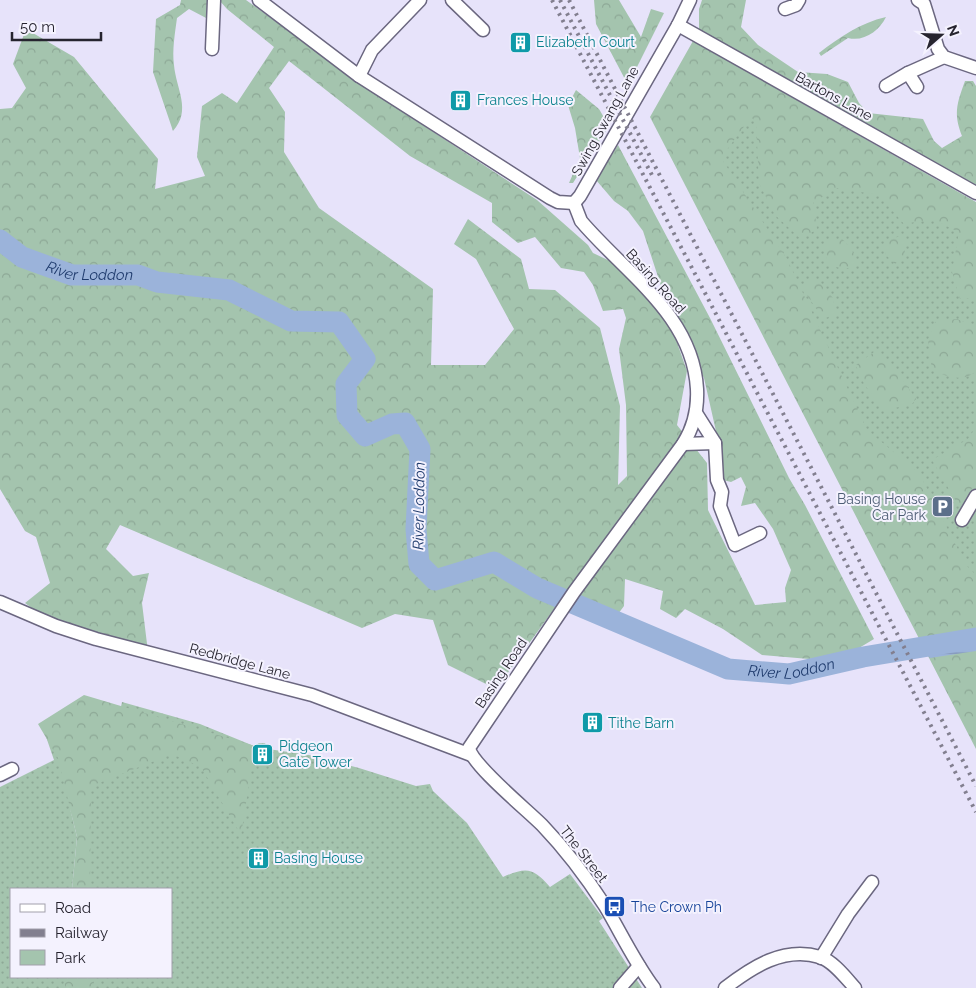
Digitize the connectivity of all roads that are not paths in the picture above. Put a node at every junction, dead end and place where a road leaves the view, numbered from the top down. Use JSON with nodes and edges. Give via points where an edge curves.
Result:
{"nodes":[{"id":1,"x":214,"y":0,"type":"edge"},
{"id":2,"x":259,"y":0,"type":"edge"},
{"id":3,"x":420,"y":0,"type":"edge"},
{"id":4,"x":452,"y":0,"type":"edge"},
{"id":5,"x":690,"y":0,"type":"edge"},
{"id":6,"x":800,"y":0,"type":"edge"},
{"id":7,"x":924,"y":1,"type":"edge"},
{"id":8,"x":785,"y":9,"type":"dead end"},
{"id":9,"x":678,"y":25,"type":"junction"},
{"id":10,"x":483,"y":30,"type":"dead end"},
{"id":11,"x":212,"y":49,"type":"dead end"},
{"id":12,"x":944,"y":57,"type":"junction"},
{"id":13,"x":976,"y":68,"type":"edge"},
{"id":14,"x":908,"y":73,"type":"junction"},
{"id":15,"x":359,"y":76,"type":"junction"},
{"id":16,"x":886,"y":86,"type":"dead end"},
{"id":17,"x":917,"y":87,"type":"dead end"},
{"id":18,"x":976,"y":193,"type":"edge"},
{"id":19,"x":574,"y":203,"type":"junction"},
{"id":20,"x":696,"y":413,"type":"junction"},
{"id":21,"x":715,"y":443,"type":"junction"},
{"id":22,"x":683,"y":444,"type":"junction"},
{"id":23,"x":976,"y":496,"type":"edge"},
{"id":24,"x":962,"y":520,"type":"dead end"},
{"id":25,"x":760,"y":533,"type":"dead end"},
{"id":26,"x":0,"y":602,"type":"edge"},
{"id":27,"x":470,"y":755,"type":"junction"},
{"id":28,"x":12,"y":770,"type":"dead end"},
{"id":29,"x":0,"y":775,"type":"edge"},
{"id":30,"x":872,"y":882,"type":"dead end"},
{"id":31,"x":822,"y":958,"type":"junction"},
{"id":32,"x":639,"y":966,"type":"junction"},
{"id":33,"x":620,"y":988,"type":"edge"},
{"id":34,"x":654,"y":988,"type":"edge"},
{"id":35,"x":725,"y":988,"type":"edge"},
{"id":36,"x":855,"y":988,"type":"edge"}],
"edges":[{"from":1,"to":11,"type":"street"},
{"from":2,"to":15,"type":"street"},
{"from":3,"to":15,"type":"street","via":[[372,50]]},
{"from":4,"to":10,"type":"street"},
{"from":5,"to":9,"type":"street","name":"Swing Swang Lane"},
{"from":6,"to":8,"type":"street"},
{"from":7,"to":12,"type":"street","via":[[938,49]]},
{"from":9,"to":18,"type":"street","name":"Bartons Lane"},
{"from":9,"to":19,"type":"street","name":"Swing Swang Lane"},
{"from":12,"to":13,"type":"street"},
{"from":12,"to":14,"type":"street"},
{"from":14,"to":16,"type":"street"},
{"from":14,"to":17,"type":"street"},
{"from":15,"to":19,"type":"street","via":[[550,198]]},
{"from":19,"to":20,"type":"street","name":"Basing Road","via":[[581,221],[673,318],[686,341],[696,373]]},
{"from":20,"to":21,"type":"street"},
{"from":20,"to":22,"type":"street","name":"Basing Road","via":[[692,430]]},
{"from":21,"to":22,"type":"street"},
{"from":21,"to":25,"type":"street","via":[[717,480],[722,492],[720,506],[735,545]]},
{"from":22,"to":27,"type":"street","name":"Basing Road","via":[[574,592],[472,743]]},
{"from":23,"to":24,"type":"street"},
{"from":26,"to":27,"type":"street","name":"Redbridge Lane","via":[[88,636],[312,696]]},
{"from":27,"to":32,"type":"street","name":"The Street","via":[[545,828],[586,878]]},
{"from":28,"to":29,"type":"street"},
{"from":30,"to":31,"type":"street"},
{"from":31,"to":35,"type":"street","via":[[786,955],[749,969]]},
{"from":31,"to":36,"type":"street"},
{"from":32,"to":33,"type":"street"},
{"from":32,"to":34,"type":"street","name":"The Street"}]}
